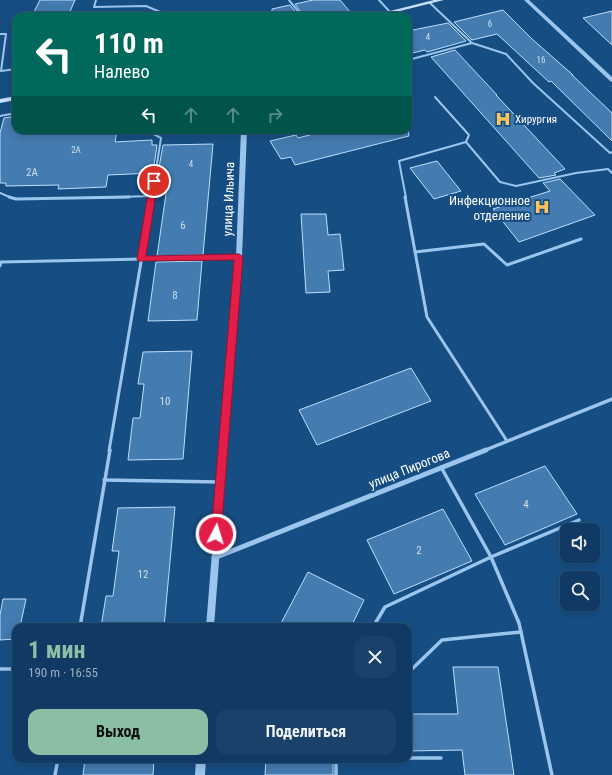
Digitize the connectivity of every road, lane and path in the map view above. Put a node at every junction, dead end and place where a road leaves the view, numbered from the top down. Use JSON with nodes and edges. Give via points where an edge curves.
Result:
{"nodes":[{"id":1,"x":96,"y":0,"type":"edge"},
{"id":2,"x":289,"y":0,"type":"edge"},
{"id":3,"x":379,"y":0,"type":"edge"},
{"id":4,"x":441,"y":0,"type":"edge"},
{"id":5,"x":526,"y":0,"type":"edge"},
{"id":6,"x":430,"y":3,"type":"junction"},
{"id":7,"x":160,"y":12,"type":"edge"},
{"id":8,"x":299,"y":12,"type":"edge"},
{"id":9,"x":390,"y":12,"type":"joint"},
{"id":10,"x":0,"y":34,"type":"edge"},
{"id":11,"x":472,"y":44,"type":"junction"},
{"id":12,"x":412,"y":59,"type":"edge"},
{"id":13,"x":12,"y":70,"type":"edge"},
{"id":14,"x":612,"y":80,"type":"edge"},
{"id":15,"x":435,"y":97,"type":"dead end"},
{"id":16,"x":12,"y":99,"type":"edge"},
{"id":17,"x":0,"y":101,"type":"edge"},
{"id":18,"x":12,"y":114,"type":"edge"},
{"id":19,"x":0,"y":116,"type":"edge"},
{"id":20,"x":154,"y":134,"type":"edge"},
{"id":21,"x":244,"y":134,"type":"edge"},
{"id":22,"x":466,"y":142,"type":"junction"},
{"id":23,"x":612,"y":152,"type":"edge"},
{"id":24,"x":612,"y":173,"type":"edge"},
{"id":25,"x":0,"y":192,"type":"edge"},
{"id":26,"x":152,"y":196,"type":"junction"},
{"id":27,"x":581,"y":239,"type":"dead end"},
{"id":28,"x":415,"y":252,"type":"junction"},
{"id":29,"x":239,"y":257,"type":"junction"},
{"id":30,"x":141,"y":259,"type":"junction"},
{"id":31,"x":0,"y":266,"type":"edge"},
{"id":32,"x":612,"y":399,"type":"edge"},
{"id":33,"x":507,"y":441,"type":"junction"},
{"id":34,"x":441,"y":467,"type":"junction"},
{"id":35,"x":104,"y":480,"type":"junction"},
{"id":36,"x":220,"y":482,"type":"junction"},
{"id":37,"x":579,"y":520,"type":"dead end"},
{"id":38,"x":491,"y":557,"type":"junction"},
{"id":39,"x":214,"y":558,"type":"junction"},
{"id":40,"x":81,"y":623,"type":"edge"},
{"id":41,"x":210,"y":623,"type":"edge"},
{"id":42,"x":375,"y":623,"type":"edge"},
{"id":43,"x":521,"y":632,"type":"junction"},
{"id":44,"x":0,"y":669,"type":"edge"},
{"id":45,"x":12,"y":669,"type":"edge"},
{"id":46,"x":412,"y":669,"type":"edge"},
{"id":47,"x":412,"y":758,"type":"edge"},
{"id":48,"x":441,"y":758,"type":"dead end"},
{"id":49,"x":57,"y":763,"type":"edge"},
{"id":50,"x":201,"y":763,"type":"edge"},
{"id":51,"x":336,"y":763,"type":"edge"},
{"id":52,"x":55,"y":775,"type":"edge"},
{"id":53,"x":200,"y":775,"type":"edge"},
{"id":54,"x":336,"y":775,"type":"edge"},
{"id":55,"x":552,"y":775,"type":"edge"}],
"edges":[{"from":1,"to":7,"type":"lane","via":[[94,7],[146,6]]},
{"from":2,"to":8,"type":"lane"},
{"from":3,"to":9,"type":"lane"},
{"from":4,"to":6,"type":"main road"},
{"from":5,"to":14,"type":"street"},
{"from":6,"to":9,"type":"main road"},
{"from":6,"to":11,"type":"lane"},
{"from":10,"to":13,"type":"lane","via":[[6,34],[0,71]]},
{"from":11,"to":12,"type":"lane"},
{"from":11,"to":23,"type":"lane","via":[[506,54],[533,83],[610,153]]},
{"from":15,"to":22,"type":"lane","via":[[469,135]]},
{"from":16,"to":17,"type":"main road"},
{"from":18,"to":19,"type":"lane"},
{"from":20,"to":26,"type":"lane","via":[[161,138]]},
{"from":21,"to":29,"type":"street","name":"улица Ильича"},
{"from":22,"to":24,"type":"lane","via":[[500,182],[516,186],[576,173],[608,169]]},
{"from":22,"to":28,"type":"lane","via":[[399,161]]},
{"from":25,"to":26,"type":"lane","via":[[16,199]]},
{"from":26,"to":30,"type":"lane"},
{"from":27,"to":28,"type":"lane","via":[[506,265],[484,244]]},
{"from":28,"to":33,"type":"lane","via":[[426,317]]},
{"from":29,"to":30,"type":"lane"},
{"from":29,"to":36,"type":"street","name":"улица Ильича"},
{"from":30,"to":31,"type":"lane","via":[[1,262]]},
{"from":30,"to":35,"type":"lane"},
{"from":32,"to":33,"type":"street","name":"улица Пирогова"},
{"from":33,"to":34,"type":"street","name":"улица Пирогова"},
{"from":34,"to":38,"type":"lane"},
{"from":34,"to":39,"type":"street","name":"улица Пирогова"},
{"from":35,"to":36,"type":"lane"},
{"from":35,"to":40,"type":"lane"},
{"from":36,"to":39,"type":"street","name":"улица Ильича"},
{"from":37,"to":38,"type":"lane"},
{"from":38,"to":42,"type":"lane","via":[[385,607]]},
{"from":38,"to":43,"type":"lane"},
{"from":39,"to":41,"type":"street","name":"улица Ильича"},
{"from":43,"to":46,"type":"lane","via":[[442,640]]},
{"from":43,"to":55,"type":"lane"},
{"from":44,"to":45,"type":"lane"},
{"from":47,"to":48,"type":"lane"},
{"from":49,"to":52,"type":"lane"},
{"from":50,"to":53,"type":"street"},
{"from":51,"to":54,"type":"lane"}]}
